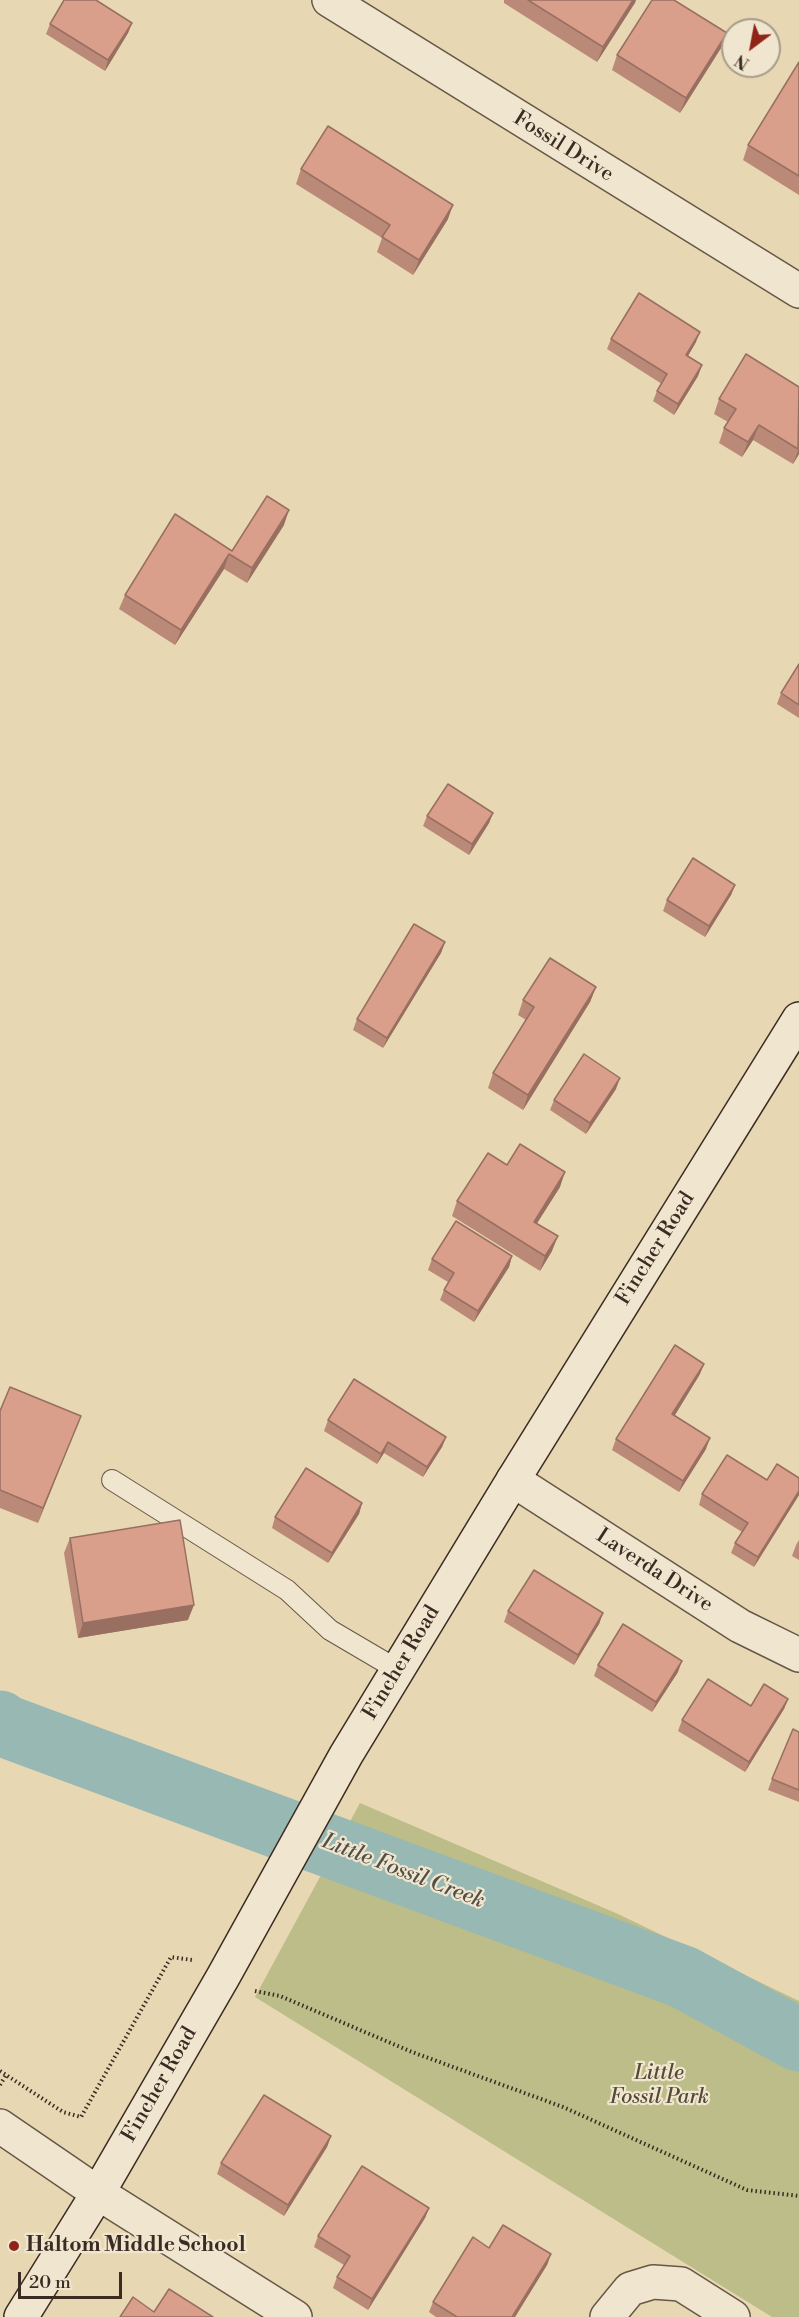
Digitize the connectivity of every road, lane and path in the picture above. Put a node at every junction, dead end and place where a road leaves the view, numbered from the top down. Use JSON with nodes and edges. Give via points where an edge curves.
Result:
{"nodes":[{"id":1,"x":329,"y":0,"type":"edge"},
{"id":2,"x":799,"y":291,"type":"edge"},
{"id":3,"x":799,"y":1019,"type":"edge"},
{"id":4,"x":112,"y":1480,"type":"dead end"},
{"id":5,"x":513,"y":1480,"type":"junction"},
{"id":6,"x":799,"y":1655,"type":"edge"},
{"id":7,"x":398,"y":1670,"type":"junction"},
{"id":8,"x":192,"y":1960,"type":"dead end"},
{"id":9,"x":248,"y":1989,"type":"dead end"},
{"id":10,"x":0,"y":2071,"type":"edge"},
{"id":11,"x":6,"y":2075,"type":"junction"},
{"id":12,"x":0,"y":2085,"type":"edge"},
{"id":13,"x":0,"y":2126,"type":"edge"},
{"id":14,"x":98,"y":2193,"type":"junction"},
{"id":15,"x":799,"y":2196,"type":"edge"},
{"id":16,"x":21,"y":2317,"type":"edge"},
{"id":17,"x":295,"y":2317,"type":"edge"},
{"id":18,"x":607,"y":2317,"type":"edge"},
{"id":19,"x":733,"y":2317,"type":"edge"}],
"edges":[{"from":1,"to":2,"type":"street","name":"Fossil Drive"},
{"from":3,"to":5,"type":"street","name":"Fincher Road"},
{"from":4,"to":7,"type":"lane","via":[[287,1590],[330,1630]]},
{"from":5,"to":6,"type":"street","name":"Laverda Drive","via":[[740,1626]]},
{"from":5,"to":7,"type":"street","name":"Fincher Road"},
{"from":7,"to":14,"type":"street","name":"Fincher Road"},
{"from":8,"to":11,"type":"path","via":[[171,1957],[81,2117],[63,2112]]},
{"from":9,"to":15,"type":"path","via":[[280,1996],[411,2052],[563,2107],[747,2190]]},
{"from":10,"to":11,"type":"path"},
{"from":11,"to":12,"type":"path"},
{"from":13,"to":14,"type":"street"},
{"from":14,"to":16,"type":"street","name":"Fincher Road"},
{"from":14,"to":17,"type":"street"},
{"from":18,"to":19,"type":"street","via":[[630,2289],[653,2282],[681,2284]]}]}
